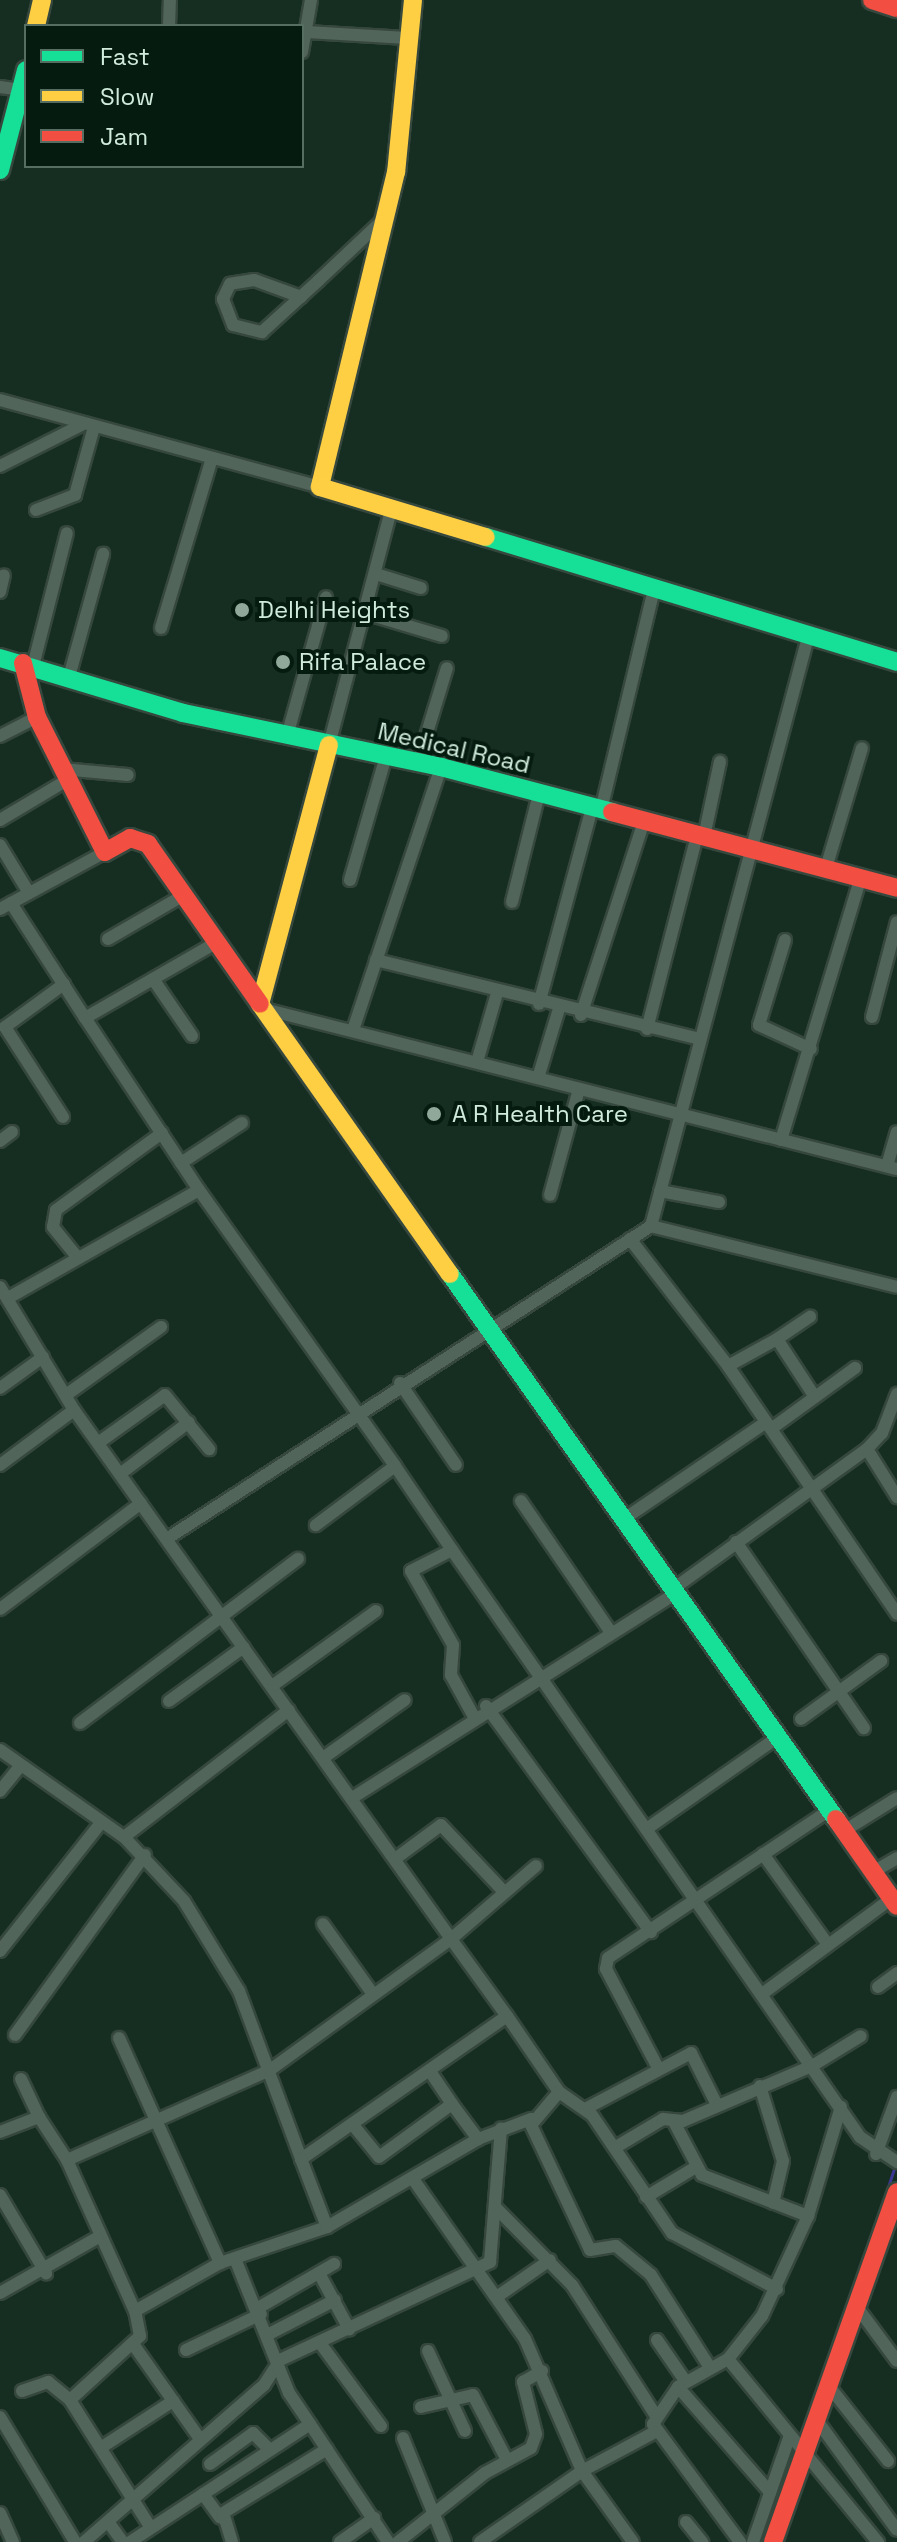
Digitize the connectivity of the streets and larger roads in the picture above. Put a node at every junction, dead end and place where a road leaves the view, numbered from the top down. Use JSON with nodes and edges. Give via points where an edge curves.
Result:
{"nodes":[{"id":1,"x":42,"y":0,"type":"edge"},
{"id":2,"x":170,"y":0,"type":"edge"},
{"id":3,"x":311,"y":0,"type":"edge"},
{"id":4,"x":413,"y":0,"type":"edge"},
{"id":5,"x":872,"y":0,"type":"edge"},
{"id":6,"x":897,"y":8,"type":"edge"},
{"id":7,"x":36,"y":24,"type":"edge"},
{"id":8,"x":169,"y":24,"type":"edge"},
{"id":9,"x":307,"y":32,"type":"junction"},
{"id":10,"x":407,"y":38,"type":"junction"},
{"id":11,"x":304,"y":44,"type":"edge"},
{"id":12,"x":24,"y":78,"type":"edge"},
{"id":13,"x":0,"y":87,"type":"edge"},
{"id":14,"x":21,"y":90,"type":"junction"},
{"id":15,"x":0,"y":170,"type":"edge"},
{"id":16,"x":384,"y":219,"type":"junction"},
{"id":17,"x":301,"y":297,"type":"junction"},
{"id":18,"x":0,"y":400,"type":"edge"},
{"id":19,"x":89,"y":425,"type":"junction"},
{"id":20,"x":212,"y":458,"type":"junction"},
{"id":21,"x":0,"y":466,"type":"edge"},
{"id":22,"x":320,"y":487,"type":"junction"},
{"id":23,"x":36,"y":510,"type":"dead end"},
{"id":24,"x":391,"y":510,"type":"junction"},
{"id":25,"x":67,"y":533,"type":"dead end"},
{"id":26,"x":103,"y":554,"type":"dead end"},
{"id":27,"x":376,"y":574,"type":"junction"},
{"id":28,"x":4,"y":575,"type":"dead end"},
{"id":29,"x":421,"y":588,"type":"dead end"},
{"id":30,"x":654,"y":590,"type":"junction"},
{"id":31,"x":0,"y":592,"type":"edge"},
{"id":32,"x":326,"y":597,"type":"dead end"},
{"id":33,"x":368,"y":614,"type":"junction"},
{"id":34,"x":161,"y":628,"type":"dead end"},
{"id":35,"x":442,"y":636,"type":"dead end"},
{"id":36,"x":808,"y":637,"type":"junction"},
{"id":37,"x":0,"y":658,"type":"edge"},
{"id":38,"x":897,"y":662,"type":"edge"},
{"id":39,"x":28,"y":665,"type":"junction"},
{"id":40,"x":447,"y":668,"type":"dead end"},
{"id":41,"x":69,"y":677,"type":"junction"},
{"id":42,"x":37,"y":717,"type":"junction"},
{"id":43,"x":0,"y":736,"type":"edge"},
{"id":44,"x":287,"y":736,"type":"junction"},
{"id":45,"x":329,"y":745,"type":"junction"},
{"id":46,"x":862,"y":748,"type":"dead end"},
{"id":47,"x":386,"y":756,"type":"junction"},
{"id":48,"x":418,"y":762,"type":"junction"},
{"id":49,"x":720,"y":762,"type":"dead end"},
{"id":50,"x":441,"y":767,"type":"junction"},
{"id":51,"x":64,"y":774,"type":"junction"},
{"id":52,"x":128,"y":775,"type":"dead end"},
{"id":53,"x":539,"y":794,"type":"junction"},
{"id":54,"x":596,"y":808,"type":"junction"},
{"id":55,"x":0,"y":820,"type":"edge"},
{"id":56,"x":644,"y":821,"type":"junction"},
{"id":57,"x":701,"y":836,"type":"junction"},
{"id":58,"x":0,"y":845,"type":"edge"},
{"id":59,"x":749,"y":848,"type":"junction"},
{"id":60,"x":105,"y":852,"type":"junction"},
{"id":61,"x":826,"y":868,"type":"junction"},
{"id":62,"x":861,"y":876,"type":"junction"},
{"id":63,"x":350,"y":880,"type":"dead end"},
{"id":64,"x":897,"y":888,"type":"edge"},
{"id":65,"x":29,"y":893,"type":"junction"},
{"id":66,"x":184,"y":895,"type":"junction"},
{"id":67,"x":512,"y":902,"type":"dead end"},
{"id":68,"x":6,"y":906,"type":"edge"},
{"id":69,"x":897,"y":922,"type":"edge"},
{"id":70,"x":108,"y":939,"type":"dead end"},
{"id":71,"x":785,"y":940,"type":"dead end"},
{"id":72,"x":217,"y":942,"type":"junction"},
{"id":73,"x":376,"y":960,"type":"junction"},
{"id":74,"x":153,"y":979,"type":"junction"},
{"id":75,"x":64,"y":984,"type":"junction"},
{"id":76,"x":497,"y":993,"type":"junction"},
{"id":77,"x":539,"y":1004,"type":"junction"},
{"id":78,"x":262,"y":1007,"type":"junction"},
{"id":79,"x":559,"y":1009,"type":"junction"},
{"id":80,"x":581,"y":1015,"type":"junction"},
{"id":81,"x":872,"y":1017,"type":"dead end"},
{"id":82,"x":85,"y":1018,"type":"junction"},
{"id":83,"x":647,"y":1029,"type":"junction"},
{"id":84,"x":353,"y":1030,"type":"junction"},
{"id":85,"x":192,"y":1036,"type":"dead end"},
{"id":86,"x":700,"y":1039,"type":"junction"},
{"id":87,"x":811,"y":1049,"type":"junction"},
{"id":88,"x":477,"y":1062,"type":"junction"},
{"id":89,"x":538,"y":1078,"type":"junction"},
{"id":90,"x":579,"y":1089,"type":"junction"},
{"id":91,"x":679,"y":1113,"type":"junction"},
{"id":92,"x":63,"y":1117,"type":"dead end"},
{"id":93,"x":242,"y":1123,"type":"dead end"},
{"id":94,"x":12,"y":1132,"type":"dead end"},
{"id":95,"x":897,"y":1132,"type":"edge"},
{"id":96,"x":162,"y":1133,"type":"junction"},
{"id":97,"x":781,"y":1140,"type":"junction"},
{"id":98,"x":0,"y":1141,"type":"edge"},
{"id":99,"x":181,"y":1163,"type":"junction"},
{"id":100,"x":892,"y":1168,"type":"edge"},
{"id":101,"x":199,"y":1190,"type":"junction"},
{"id":102,"x":660,"y":1191,"type":"junction"},
{"id":103,"x":550,"y":1195,"type":"dead end"},
{"id":104,"x":719,"y":1202,"type":"dead end"},
{"id":105,"x":651,"y":1226,"type":"junction"},
{"id":106,"x":630,"y":1239,"type":"junction"},
{"id":107,"x":78,"y":1258,"type":"junction"},
{"id":108,"x":897,"y":1287,"type":"edge"},
{"id":109,"x":2,"y":1290,"type":"edge"},
{"id":110,"x":810,"y":1317,"type":"dead end"},
{"id":111,"x":161,"y":1327,"type":"dead end"},
{"id":112,"x":489,"y":1328,"type":"junction"},
{"id":113,"x":777,"y":1339,"type":"junction"},
{"id":114,"x":43,"y":1357,"type":"junction"},
{"id":115,"x":728,"y":1366,"type":"junction"},
{"id":116,"x":855,"y":1368,"type":"dead end"},
{"id":117,"x":400,"y":1383,"type":"junction"},
{"id":118,"x":0,"y":1388,"type":"edge"},
{"id":119,"x":897,"y":1394,"type":"edge"},
{"id":120,"x":66,"y":1395,"type":"junction"},
{"id":121,"x":815,"y":1397,"type":"junction"},
{"id":122,"x":74,"y":1410,"type":"junction"},
{"id":123,"x":355,"y":1411,"type":"junction"},
{"id":124,"x":189,"y":1422,"type":"junction"},
{"id":125,"x":769,"y":1426,"type":"junction"},
{"id":126,"x":882,"y":1433,"type":"junction"},
{"id":127,"x":897,"y":1439,"type":"edge"},
{"id":128,"x":98,"y":1443,"type":"junction"},
{"id":129,"x":209,"y":1449,"type":"dead end"},
{"id":130,"x":867,"y":1449,"type":"junction"},
{"id":131,"x":0,"y":1465,"type":"edge"},
{"id":132,"x":456,"y":1465,"type":"dead end"},
{"id":133,"x":395,"y":1466,"type":"junction"},
{"id":134,"x":120,"y":1474,"type":"junction"},
{"id":135,"x":810,"y":1487,"type":"junction"},
{"id":136,"x":897,"y":1497,"type":"edge"},
{"id":137,"x":521,"y":1501,"type":"dead end"},
{"id":138,"x":141,"y":1503,"type":"junction"},
{"id":139,"x":624,"y":1519,"type":"junction"},
{"id":140,"x":316,"y":1525,"type":"dead end"},
{"id":141,"x":168,"y":1538,"type":"junction"},
{"id":142,"x":736,"y":1542,"type":"junction"},
{"id":143,"x":452,"y":1550,"type":"junction"},
{"id":144,"x":298,"y":1559,"type":"dead end"},
{"id":145,"x":674,"y":1591,"type":"junction"},
{"id":146,"x":0,"y":1609,"type":"edge"},
{"id":147,"x":376,"y":1611,"type":"dead end"},
{"id":148,"x":897,"y":1614,"type":"edge"},
{"id":149,"x":219,"y":1615,"type":"junction"},
{"id":150,"x":610,"y":1631,"type":"junction"},
{"id":151,"x":244,"y":1647,"type":"junction"},
{"id":152,"x":881,"y":1661,"type":"dead end"},
{"id":153,"x":541,"y":1678,"type":"junction"},
{"id":154,"x":272,"y":1686,"type":"junction"},
{"id":155,"x":839,"y":1691,"type":"junction"},
{"id":156,"x":405,"y":1700,"type":"dead end"},
{"id":157,"x":169,"y":1701,"type":"dead end"},
{"id":158,"x":486,"y":1706,"type":"junction"},
{"id":159,"x":289,"y":1710,"type":"junction"},
{"id":160,"x":473,"y":1715,"type":"junction"},
{"id":161,"x":801,"y":1719,"type":"dead end"},
{"id":162,"x":80,"y":1723,"type":"dead end"},
{"id":163,"x":864,"y":1728,"type":"dead end"},
{"id":164,"x":778,"y":1737,"type":"junction"},
{"id":165,"x":0,"y":1750,"type":"edge"},
{"id":166,"x":323,"y":1758,"type":"junction"},
{"id":167,"x":20,"y":1766,"type":"junction"},
{"id":168,"x":0,"y":1791,"type":"edge"},
{"id":169,"x":352,"y":1798,"type":"junction"},
{"id":170,"x":897,"y":1798,"type":"edge"},
{"id":171,"x":830,"y":1810,"type":"junction"},
{"id":172,"x":100,"y":1824,"type":"junction"},
{"id":173,"x":648,"y":1828,"type":"junction"},
{"id":174,"x":844,"y":1831,"type":"junction"},
{"id":175,"x":124,"y":1837,"type":"junction"},
{"id":176,"x":763,"y":1854,"type":"junction"},
{"id":177,"x":145,"y":1855,"type":"junction"},
{"id":178,"x":897,"y":1858,"type":"edge"},
{"id":179,"x":395,"y":1859,"type":"junction"},
{"id":180,"x":536,"y":1866,"type":"dead end"},
{"id":181,"x":873,"y":1872,"type":"junction"},
{"id":182,"x":505,"y":1893,"type":"junction"},
{"id":183,"x":894,"y":1902,"type":"edge"},
{"id":184,"x":695,"y":1904,"type":"junction"},
{"id":185,"x":323,"y":1924,"type":"dead end"},
{"id":186,"x":651,"y":1932,"type":"junction"},
{"id":187,"x":451,"y":1939,"type":"junction"},
{"id":188,"x":826,"y":1942,"type":"junction"},
{"id":189,"x":0,"y":1951,"type":"edge"},
{"id":190,"x":897,"y":1973,"type":"edge"},
{"id":191,"x":878,"y":1987,"type":"dead end"},
{"id":192,"x":373,"y":1994,"type":"junction"},
{"id":193,"x":762,"y":1994,"type":"junction"},
{"id":194,"x":507,"y":2016,"type":"junction"},
{"id":195,"x":15,"y":2035,"type":"dead end"},
{"id":196,"x":861,"y":2036,"type":"dead end"},
{"id":197,"x":119,"y":2038,"type":"dead end"},
{"id":198,"x":657,"y":2066,"type":"junction"},
{"id":199,"x":812,"y":2066,"type":"junction"},
{"id":200,"x":270,"y":2070,"type":"junction"},
{"id":201,"x":430,"y":2071,"type":"junction"},
{"id":202,"x":21,"y":2079,"type":"dead end"},
{"id":203,"x":760,"y":2086,"type":"junction"},
{"id":204,"x":559,"y":2092,"type":"junction"},
{"id":205,"x":897,"y":2097,"type":"edge"},
{"id":206,"x":452,"y":2104,"type":"junction"},
{"id":207,"x":717,"y":2105,"type":"junction"},
{"id":208,"x":841,"y":2107,"type":"junction"},
{"id":209,"x":585,"y":2109,"type":"junction"},
{"id":210,"x":39,"y":2117,"type":"junction"},
{"id":211,"x":531,"y":2119,"type":"junction"},
{"id":212,"x":673,"y":2120,"type":"junction"},
{"id":213,"x":160,"y":2123,"type":"junction"},
{"id":214,"x":353,"y":2125,"type":"junction"},
{"id":215,"x":501,"y":2128,"type":"junction"},
{"id":216,"x":0,"y":2132,"type":"edge"},
{"id":217,"x":478,"y":2139,"type":"junction"},
{"id":218,"x":616,"y":2147,"type":"junction"},
{"id":219,"x":886,"y":2158,"type":"edge"},
{"id":220,"x":301,"y":2159,"type":"junction"},
{"id":221,"x":67,"y":2160,"type":"junction"},
{"id":222,"x":696,"y":2167,"type":"junction"},
{"id":223,"x":413,"y":2179,"type":"junction"},
{"id":224,"x":897,"y":2192,"type":"edge"},
{"id":225,"x":0,"y":2195,"type":"edge"},
{"id":226,"x":646,"y":2197,"type":"junction"},
{"id":227,"x":773,"y":2203,"type":"junction"},
{"id":228,"x":496,"y":2208,"type":"junction"},
{"id":229,"x":808,"y":2216,"type":"junction"},
{"id":230,"x":327,"y":2227,"type":"junction"},
{"id":231,"x":97,"y":2238,"type":"junction"},
{"id":232,"x":550,"y":2260,"type":"junction"},
{"id":233,"x":236,"y":2261,"type":"junction"},
{"id":234,"x":220,"y":2263,"type":"junction"},
{"id":235,"x":334,"y":2264,"type":"dead end"},
{"id":236,"x":481,"y":2269,"type":"junction"},
{"id":237,"x":46,"y":2273,"type":"junction"},
{"id":238,"x":319,"y":2273,"type":"junction"},
{"id":239,"x":777,"y":2289,"type":"junction"},
{"id":240,"x":0,"y":2293,"type":"edge"},
{"id":241,"x":498,"y":2296,"type":"junction"},
{"id":242,"x":335,"y":2300,"type":"junction"},
{"id":243,"x":857,"y":2307,"type":"junction"},
{"id":244,"x":135,"y":2311,"type":"junction"},
{"id":245,"x":260,"y":2311,"type":"junction"},
{"id":246,"x":349,"y":2329,"type":"junction"},
{"id":247,"x":269,"y":2334,"type":"junction"},
{"id":248,"x":657,"y":2340,"type":"dead end"},
{"id":249,"x":320,"y":2343,"type":"junction"},
{"id":250,"x":133,"y":2344,"type":"junction"},
{"id":251,"x":186,"y":2350,"type":"dead end"},
{"id":252,"x":428,"y":2351,"type":"dead end"},
{"id":253,"x":728,"y":2359,"type":"junction"},
{"id":254,"x":280,"y":2360,"type":"junction"},
{"id":255,"x":897,"y":2361,"type":"edge"},
{"id":256,"x":709,"y":2366,"type":"junction"},
{"id":257,"x":542,"y":2371,"type":"junction"},
{"id":258,"x":682,"y":2384,"type":"junction"},
{"id":259,"x":828,"y":2385,"type":"junction"},
{"id":260,"x":22,"y":2391,"type":"dead end"},
{"id":261,"x":70,"y":2400,"type":"junction"},
{"id":262,"x":450,"y":2400,"type":"junction"},
{"id":263,"x":173,"y":2401,"type":"junction"},
{"id":264,"x":421,"y":2407,"type":"dead end"},
{"id":265,"x":656,"y":2416,"type":"junction"},
{"id":266,"x":0,"y":2417,"type":"edge"},
{"id":267,"x":816,"y":2419,"type":"junction"},
{"id":268,"x":310,"y":2424,"type":"junction"},
{"id":269,"x":381,"y":2426,"type":"dead end"},
{"id":270,"x":465,"y":2431,"type":"dead end"},
{"id":271,"x":655,"y":2432,"type":"junction"},
{"id":272,"x":198,"y":2436,"type":"junction"},
{"id":273,"x":403,"y":2438,"type":"dead end"},
{"id":274,"x":797,"y":2442,"type":"junction"},
{"id":275,"x":102,"y":2447,"type":"junction"},
{"id":276,"x":327,"y":2449,"type":"junction"},
{"id":277,"x":270,"y":2450,"type":"junction"},
{"id":278,"x":507,"y":2460,"type":"junction"},
{"id":279,"x":888,"y":2461,"type":"dead end"},
{"id":280,"x":210,"y":2464,"type":"dead end"},
{"id":281,"x":582,"y":2471,"type":"junction"},
{"id":282,"x":770,"y":2492,"type":"junction"},
{"id":283,"x":203,"y":2494,"type":"junction"},
{"id":284,"x":135,"y":2502,"type":"junction"},
{"id":285,"x":0,"y":2513,"type":"edge"},
{"id":286,"x":431,"y":2514,"type":"junction"},
{"id":287,"x":220,"y":2517,"type":"junction"},
{"id":288,"x":374,"y":2518,"type":"junction"},
{"id":289,"x":686,"y":2522,"type":"dead end"},
{"id":290,"x":109,"y":2523,"type":"junction"},
{"id":291,"x":151,"y":2528,"type":"junction"},
{"id":292,"x":897,"y":2530,"type":"edge"},
{"id":293,"x":13,"y":2542,"type":"edge"},
{"id":294,"x":75,"y":2542,"type":"edge"},
{"id":295,"x":84,"y":2542,"type":"edge"},
{"id":296,"x":123,"y":2542,"type":"edge"},
{"id":297,"x":130,"y":2542,"type":"edge"},
{"id":298,"x":232,"y":2542,"type":"edge"},
{"id":299,"x":340,"y":2542,"type":"edge"},
{"id":300,"x":388,"y":2542,"type":"edge"},
{"id":301,"x":398,"y":2542,"type":"edge"},
{"id":302,"x":445,"y":2542,"type":"edge"},
{"id":303,"x":480,"y":2542,"type":"edge"},
{"id":304,"x":633,"y":2542,"type":"edge"},
{"id":305,"x":702,"y":2542,"type":"edge"},
{"id":306,"x":740,"y":2542,"type":"edge"},
{"id":307,"x":753,"y":2542,"type":"edge"},
{"id":308,"x":773,"y":2542,"type":"edge"},
{"id":309,"x":878,"y":2542,"type":"edge"}],
"edges":[{"from":1,"to":7,"type":"street"},
{"from":2,"to":8,"type":"street"},
{"from":3,"to":9,"type":"street"},
{"from":4,"to":10,"type":"street"},
{"from":5,"to":6,"type":"street"},
{"from":9,"to":10,"type":"street"},
{"from":9,"to":11,"type":"street"},
{"from":10,"to":16,"type":"street"},
{"from":12,"to":14,"type":"street"},
{"from":13,"to":14,"type":"street"},
{"from":14,"to":15,"type":"street"},
{"from":16,"to":17,"type":"street"},
{"from":16,"to":22,"type":"street"},
{"from":17,"to":17,"type":"street","via":[[262,332],[233,325],[223,299],[230,284],[254,280]]},
{"from":18,"to":19,"type":"street"},
{"from":19,"to":20,"type":"street"},
{"from":19,"to":21,"type":"street"},
{"from":19,"to":23,"type":"street","via":[[75,495]]},
{"from":20,"to":22,"type":"street"},
{"from":20,"to":34,"type":"street"},
{"from":22,"to":24,"type":"street"},
{"from":24,"to":27,"type":"street"},
{"from":24,"to":30,"type":"street"},
{"from":25,"to":39,"type":"street"},
{"from":26,"to":41,"type":"street"},
{"from":27,"to":29,"type":"street"},
{"from":27,"to":33,"type":"street"},
{"from":28,"to":31,"type":"street"},
{"from":30,"to":36,"type":"street"},
{"from":30,"to":54,"type":"street"},
{"from":32,"to":44,"type":"street"},
{"from":33,"to":35,"type":"street"},
{"from":33,"to":45,"type":"street"},
{"from":36,"to":38,"type":"street"},
{"from":36,"to":59,"type":"street"},
{"from":37,"to":39,"type":"street","name":"Medical Road"},
{"from":39,"to":41,"type":"street","name":"Medical Road"},
{"from":39,"to":42,"type":"street"},
{"from":40,"to":48,"type":"street"},
{"from":41,"to":44,"type":"street","name":"Medical Road"},
{"from":42,"to":43,"type":"street"},
{"from":42,"to":51,"type":"street"},
{"from":44,"to":45,"type":"street","name":"Medical Road"},
{"from":45,"to":47,"type":"street","name":"Medical Road"},
{"from":45,"to":78,"type":"street"},
{"from":46,"to":61,"type":"street"},
{"from":47,"to":48,"type":"street","name":"Medical Road"},
{"from":47,"to":63,"type":"street"},
{"from":48,"to":50,"type":"street","name":"Medical Road"},
{"from":49,"to":57,"type":"street"},
{"from":50,"to":53,"type":"street","name":"Medical Road"},
{"from":50,"to":73,"type":"street"},
{"from":51,"to":52,"type":"street"},
{"from":51,"to":55,"type":"street"},
{"from":51,"to":60,"type":"street"},
{"from":53,"to":54,"type":"street","name":"Medical Road"},
{"from":53,"to":67,"type":"street"},
{"from":54,"to":56,"type":"street","name":"Medical Road"},
{"from":54,"to":77,"type":"street"},
{"from":56,"to":57,"type":"street","name":"Medical Road"},
{"from":56,"to":80,"type":"street"},
{"from":57,"to":59,"type":"street","name":"Medical Road"},
{"from":57,"to":83,"type":"street"},
{"from":58,"to":65,"type":"street"},
{"from":59,"to":61,"type":"street","name":"Medical Road"},
{"from":59,"to":86,"type":"street"},
{"from":60,"to":65,"type":"street"},
{"from":60,"to":66,"type":"street","via":[[141,838]]},
{"from":61,"to":62,"type":"street","name":"Medical Road"},
{"from":62,"to":64,"type":"street","name":"Medical Road"},
{"from":62,"to":87,"type":"street"},
{"from":65,"to":68,"type":"street"},
{"from":66,"to":70,"type":"street"},
{"from":66,"to":72,"type":"street"},
{"from":68,"to":75,"type":"street"},
{"from":69,"to":81,"type":"street"},
{"from":71,"to":87,"type":"street","via":[[759,1025]]},
{"from":72,"to":74,"type":"street"},
{"from":72,"to":78,"type":"street"},
{"from":73,"to":76,"type":"street"},
{"from":73,"to":84,"type":"street"},
{"from":74,"to":82,"type":"street"},
{"from":74,"to":85,"type":"street"},
{"from":75,"to":82,"type":"street"},
{"from":75,"to":92,"type":"street","via":[[5,1027]]},
{"from":76,"to":77,"type":"street"},
{"from":76,"to":88,"type":"street"},
{"from":77,"to":79,"type":"street"},
{"from":78,"to":84,"type":"street"},
{"from":78,"to":112,"type":"street"},
{"from":79,"to":80,"type":"street"},
{"from":79,"to":89,"type":"street"},
{"from":80,"to":83,"type":"street"},
{"from":82,"to":96,"type":"street"},
{"from":83,"to":86,"type":"street"},
{"from":84,"to":88,"type":"street"},
{"from":86,"to":91,"type":"street"},
{"from":87,"to":97,"type":"street"},
{"from":88,"to":89,"type":"street"},
{"from":89,"to":90,"type":"street"},
{"from":90,"to":91,"type":"street"},
{"from":90,"to":103,"type":"street"},
{"from":91,"to":97,"type":"street"},
{"from":91,"to":102,"type":"street"},
{"from":93,"to":99,"type":"street"},
{"from":94,"to":98,"type":"street"},
{"from":95,"to":100,"type":"street"},
{"from":96,"to":99,"type":"street"},
{"from":96,"to":107,"type":"street","via":[[56,1210],[53,1227]]},
{"from":97,"to":100,"type":"street"},
{"from":99,"to":101,"type":"street"},
{"from":101,"to":107,"type":"street"},
{"from":101,"to":123,"type":"street"},
{"from":102,"to":104,"type":"street"},
{"from":102,"to":105,"type":"street"},
{"from":105,"to":106,"type":"street"},
{"from":105,"to":108,"type":"street"},
{"from":106,"to":112,"type":"street"},
{"from":106,"to":115,"type":"street"},
{"from":107,"to":109,"type":"street"},
{"from":109,"to":114,"type":"street"},
{"from":110,"to":113,"type":"street"},
{"from":111,"to":120,"type":"street"},
{"from":112,"to":117,"type":"street"},
{"from":112,"to":139,"type":"street"},
{"from":113,"to":115,"type":"street"},
{"from":113,"to":121,"type":"street"},
{"from":114,"to":118,"type":"street"},
{"from":114,"to":120,"type":"street"},
{"from":115,"to":125,"type":"street"},
{"from":116,"to":121,"type":"street"},
{"from":117,"to":123,"type":"street"},
{"from":117,"to":132,"type":"street"},
{"from":119,"to":126,"type":"street"},
{"from":120,"to":122,"type":"street"},
{"from":121,"to":125,"type":"street"},
{"from":122,"to":128,"type":"street"},
{"from":122,"to":131,"type":"street"},
{"from":123,"to":133,"type":"street"},
{"from":123,"to":141,"type":"street"},
{"from":124,"to":128,"type":"street","via":[[165,1395]]},
{"from":124,"to":129,"type":"street"},
{"from":124,"to":134,"type":"street"},
{"from":125,"to":135,"type":"street"},
{"from":125,"to":139,"type":"street"},
{"from":126,"to":127,"type":"street"},
{"from":126,"to":130,"type":"street"},
{"from":128,"to":134,"type":"street"},
{"from":130,"to":135,"type":"street"},
{"from":130,"to":136,"type":"street"},
{"from":133,"to":140,"type":"street"},
{"from":133,"to":143,"type":"street"},
{"from":134,"to":138,"type":"street"},
{"from":135,"to":142,"type":"street"},
{"from":135,"to":148,"type":"street"},
{"from":137,"to":150,"type":"street"},
{"from":138,"to":141,"type":"street"},
{"from":138,"to":146,"type":"street"},
{"from":139,"to":145,"type":"street"},
{"from":141,"to":149,"type":"street"},
{"from":142,"to":145,"type":"street"},
{"from":142,"to":155,"type":"street"},
{"from":143,"to":153,"type":"street"},
{"from":143,"to":160,"type":"street","via":[[411,1571],[453,1645],[451,1675]]},
{"from":144,"to":149,"type":"street"},
{"from":145,"to":150,"type":"street"},
{"from":145,"to":164,"type":"street"},
{"from":147,"to":154,"type":"street"},
{"from":149,"to":151,"type":"street"},
{"from":149,"to":162,"type":"street"},
{"from":150,"to":153,"type":"street"},
{"from":151,"to":154,"type":"street"},
{"from":151,"to":157,"type":"street"},
{"from":152,"to":155,"type":"street"},
{"from":153,"to":158,"type":"street"},
{"from":153,"to":173,"type":"street"},
{"from":154,"to":159,"type":"street"},
{"from":155,"to":161,"type":"street"},
{"from":155,"to":163,"type":"street"},
{"from":156,"to":166,"type":"street"},
{"from":158,"to":160,"type":"street"},
{"from":158,"to":186,"type":"street"},
{"from":159,"to":166,"type":"street"},
{"from":159,"to":175,"type":"street"},
{"from":160,"to":169,"type":"street"},
{"from":164,"to":171,"type":"street"},
{"from":164,"to":173,"type":"street"},
{"from":165,"to":167,"type":"street"},
{"from":166,"to":169,"type":"street"},
{"from":167,"to":168,"type":"street"},
{"from":167,"to":172,"type":"street"},
{"from":169,"to":179,"type":"street"},
{"from":170,"to":174,"type":"street"},
{"from":171,"to":174,"type":"street"},
{"from":171,"to":176,"type":"street"},
{"from":172,"to":175,"type":"street"},
{"from":172,"to":189,"type":"street"},
{"from":173,"to":184,"type":"street"},
{"from":174,"to":181,"type":"street"},
{"from":175,"to":177,"type":"street"},
{"from":176,"to":184,"type":"street"},
{"from":176,"to":188,"type":"street"},
{"from":177,"to":195,"type":"street"},
{"from":177,"to":200,"type":"street","via":[[213,1945]]},
{"from":178,"to":181,"type":"street"},
{"from":179,"to":182,"type":"street","via":[[441,1825]]},
{"from":179,"to":187,"type":"street"},
{"from":180,"to":182,"type":"street"},
{"from":181,"to":183,"type":"street"},
{"from":182,"to":187,"type":"street"},
{"from":183,"to":188,"type":"street"},
{"from":184,"to":186,"type":"street"},
{"from":184,"to":193,"type":"street"},
{"from":185,"to":192,"type":"street"},
{"from":186,"to":198,"type":"street","via":[[605,1964]]},
{"from":187,"to":192,"type":"street"},
{"from":187,"to":194,"type":"street"},
{"from":188,"to":193,"type":"street"},
{"from":190,"to":191,"type":"street"},
{"from":192,"to":200,"type":"street"},
{"from":193,"to":199,"type":"street"},
{"from":194,"to":201,"type":"street"},
{"from":194,"to":204,"type":"street"},
{"from":196,"to":199,"type":"street"},
{"from":197,"to":213,"type":"street"},
{"from":198,"to":207,"type":"street","via":[[696,2056]]},
{"from":198,"to":209,"type":"street"},
{"from":199,"to":203,"type":"street"},
{"from":199,"to":208,"type":"street"},
{"from":200,"to":213,"type":"street"},
{"from":200,"to":220,"type":"street"},
{"from":201,"to":206,"type":"street"},
{"from":201,"to":214,"type":"street"},
{"from":202,"to":210,"type":"street"},
{"from":203,"to":207,"type":"street"},
{"from":203,"to":227,"type":"street","via":[[783,2161]]},
{"from":204,"to":209,"type":"street"},
{"from":204,"to":211,"type":"street"},
{"from":205,"to":219,"type":"street"},
{"from":206,"to":214,"type":"street","via":[[379,2157]]},
{"from":206,"to":217,"type":"street"},
{"from":207,"to":212,"type":"street"},
{"from":208,"to":219,"type":"street"},
{"from":208,"to":229,"type":"street"},
{"from":209,"to":218,"type":"street"},
{"from":210,"to":216,"type":"street"},
{"from":210,"to":221,"type":"street"},
{"from":211,"to":215,"type":"street"},
{"from":211,"to":256,"type":"street","via":[[590,2250],[616,2246],[651,2275]]},
{"from":212,"to":218,"type":"street"},
{"from":212,"to":222,"type":"street"},
{"from":213,"to":221,"type":"street"},
{"from":213,"to":234,"type":"street"},
{"from":214,"to":220,"type":"street"},
{"from":215,"to":217,"type":"street"},
{"from":215,"to":228,"type":"street"},
{"from":217,"to":223,"type":"street"},
{"from":218,"to":226,"type":"street"},
{"from":220,"to":230,"type":"street"},
{"from":221,"to":231,"type":"street"},
{"from":222,"to":226,"type":"street"},
{"from":222,"to":227,"type":"street","via":[[712,2181]]},
{"from":223,"to":230,"type":"street"},
{"from":223,"to":236,"type":"street"},
{"from":224,"to":243,"type":"street"},
{"from":225,"to":237,"type":"street"},
{"from":226,"to":239,"type":"street","via":[[672,2233]]},
{"from":227,"to":229,"type":"street"},
{"from":228,"to":232,"type":"street"},
{"from":228,"to":236,"type":"street","via":[[490,2262]]},
{"from":229,"to":239,"type":"street"},
{"from":230,"to":233,"type":"street"},
{"from":231,"to":237,"type":"street"},
{"from":231,"to":244,"type":"street"},
{"from":232,"to":241,"type":"street"},
{"from":232,"to":265,"type":"street"},
{"from":233,"to":234,"type":"street"},
{"from":233,"to":245,"type":"street"},
{"from":234,"to":244,"type":"street"},
{"from":235,"to":238,"type":"street"},
{"from":236,"to":241,"type":"street"},
{"from":236,"to":246,"type":"street"},
{"from":237,"to":240,"type":"street"},
{"from":238,"to":242,"type":"street"},
{"from":238,"to":245,"type":"street"},
{"from":239,"to":253,"type":"street"},
{"from":241,"to":257,"type":"street"},
{"from":242,"to":246,"type":"street"},
{"from":242,"to":247,"type":"street"},
{"from":243,"to":255,"type":"street"},
{"from":243,"to":259,"type":"street"},
{"from":244,"to":250,"type":"street","via":[[142,2330]]},
{"from":245,"to":247,"type":"street"},
{"from":245,"to":251,"type":"street"},
{"from":246,"to":249,"type":"street"},
{"from":247,"to":254,"type":"street"},
{"from":248,"to":258,"type":"street"},
{"from":249,"to":254,"type":"street"},
{"from":249,"to":269,"type":"street"},
{"from":250,"to":261,"type":"street"},
{"from":250,"to":263,"type":"street"},
{"from":252,"to":262,"type":"street"},
{"from":253,"to":256,"type":"street"},
{"from":253,"to":274,"type":"street"},
{"from":254,"to":268,"type":"street"},
{"from":254,"to":272,"type":"street","via":[[264,2385]]},
{"from":256,"to":258,"type":"street"},
{"from":257,"to":278,"type":"street","via":[[523,2382],[536,2441]]},
{"from":257,"to":281,"type":"street"},
{"from":258,"to":265,"type":"street"},
{"from":258,"to":282,"type":"street"},
{"from":259,"to":267,"type":"street"},
{"from":259,"to":279,"type":"street"},
{"from":260,"to":261,"type":"street","via":[[48,2382]]},
{"from":261,"to":275,"type":"street"},
{"from":262,"to":264,"type":"street"},
{"from":262,"to":270,"type":"street"},
{"from":262,"to":278,"type":"street","via":[[477,2398]]},
{"from":263,"to":272,"type":"street"},
{"from":263,"to":275,"type":"street"},
{"from":265,"to":271,"type":"street"},
{"from":266,"to":294,"type":"street"},
{"from":267,"to":274,"type":"street"},
{"from":267,"to":292,"type":"street"},
{"from":268,"to":276,"type":"street"},
{"from":268,"to":277,"type":"street"},
{"from":271,"to":281,"type":"street"},
{"from":271,"to":306,"type":"street"},
{"from":272,"to":284,"type":"street"},
{"from":273,"to":286,"type":"street"},
{"from":274,"to":282,"type":"street"},
{"from":274,"to":308,"type":"street"},
{"from":274,"to":309,"type":"street"},
{"from":275,"to":284,"type":"street"},
{"from":276,"to":287,"type":"street"},
{"from":276,"to":288,"type":"street"},
{"from":277,"to":280,"type":"street","via":[[253,2433]]},
{"from":277,"to":283,"type":"street"},
{"from":278,"to":286,"type":"street"},
{"from":281,"to":303,"type":"street"},
{"from":281,"to":304,"type":"street"},
{"from":282,"to":307,"type":"street"},
{"from":283,"to":287,"type":"street"},
{"from":283,"to":291,"type":"street"},
{"from":284,"to":290,"type":"street"},
{"from":284,"to":291,"type":"street"},
{"from":285,"to":293,"type":"street"},
{"from":286,"to":301,"type":"street"},
{"from":286,"to":302,"type":"street"},
{"from":287,"to":298,"type":"street"},
{"from":288,"to":299,"type":"street"},
{"from":288,"to":300,"type":"street"},
{"from":289,"to":305,"type":"street"},
{"from":290,"to":295,"type":"street"},
{"from":290,"to":296,"type":"street"},
{"from":291,"to":297,"type":"street"}]}
